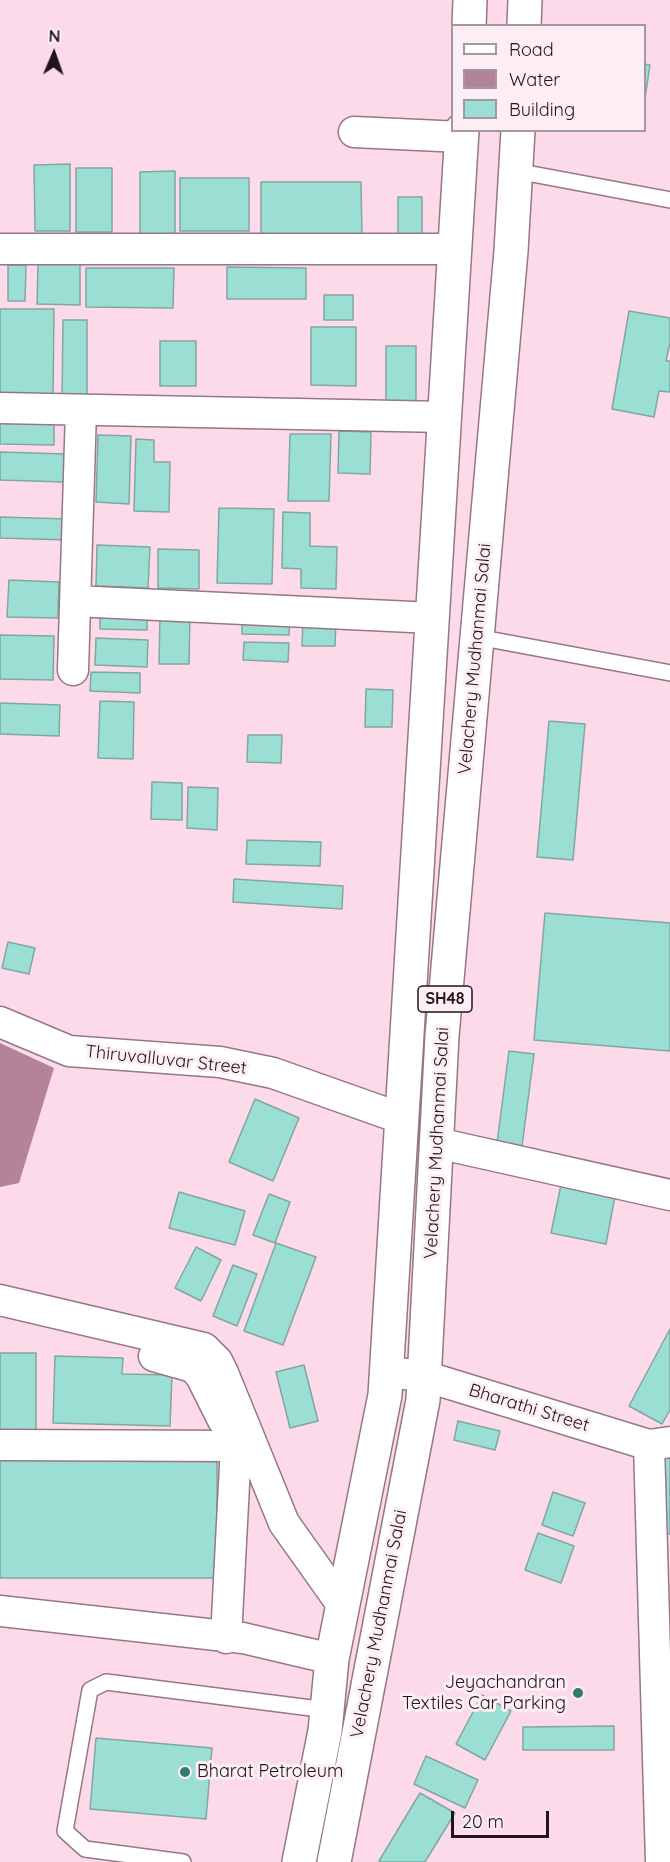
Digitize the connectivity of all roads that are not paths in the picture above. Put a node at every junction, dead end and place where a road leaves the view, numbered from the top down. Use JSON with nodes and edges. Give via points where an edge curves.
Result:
{"nodes":[{"id":1,"x":470,"y":0,"type":"edge"},
{"id":2,"x":525,"y":0,"type":"edge"},
{"id":3,"x":469,"y":24,"type":"edge"},
{"id":4,"x":524,"y":24,"type":"edge"},
{"id":5,"x":354,"y":132,"type":"dead end"},
{"id":6,"x":518,"y":132,"type":"edge"},
{"id":7,"x":462,"y":134,"type":"edge"},
{"id":8,"x":516,"y":171,"type":"junction"},
{"id":9,"x":670,"y":200,"type":"edge"},
{"id":10,"x":0,"y":249,"type":"edge"},
{"id":11,"x":456,"y":249,"type":"junction"},
{"id":12,"x":0,"y":408,"type":"edge"},
{"id":13,"x":81,"y":410,"type":"junction"},
{"id":14,"x":445,"y":417,"type":"junction"},
{"id":15,"x":75,"y":601,"type":"junction"},
{"id":16,"x":433,"y":618,"type":"junction"},
{"id":17,"x":477,"y":637,"type":"junction"},
{"id":18,"x":73,"y":670,"type":"dead end"},
{"id":19,"x":670,"y":673,"type":"edge"},
{"id":20,"x":0,"y":1022,"type":"edge"},
{"id":21,"x":402,"y":1119,"type":"junction"},
{"id":22,"x":437,"y":1143,"type":"junction"},
{"id":23,"x":670,"y":1195,"type":"edge"},
{"id":24,"x":0,"y":1300,"type":"edge"},
{"id":25,"x":0,"y":1316,"type":"edge"},
{"id":26,"x":387,"y":1372,"type":"junction"},
{"id":27,"x":424,"y":1376,"type":"junction"},
{"id":28,"x":659,"y":1443,"type":"edge"},
{"id":29,"x":0,"y":1445,"type":"edge"},
{"id":30,"x":236,"y":1446,"type":"junction"},
{"id":31,"x":343,"y":1606,"type":"junction"},
{"id":32,"x":0,"y":1611,"type":"edge"},
{"id":33,"x":226,"y":1638,"type":"junction"},
{"id":34,"x":332,"y":1659,"type":"junction"},
{"id":35,"x":327,"y":1710,"type":"junction"},
{"id":36,"x":665,"y":1828,"type":"edge"},
{"id":37,"x":183,"y":1862,"type":"edge"},
{"id":38,"x":299,"y":1862,"type":"edge"},
{"id":39,"x":334,"y":1862,"type":"edge"},
{"id":40,"x":661,"y":1862,"type":"edge"}],
"edges":[{"from":1,"to":3,"type":"main road"},
{"from":2,"to":4,"type":"main road"},
{"from":5,"to":7,"type":"street"},
{"from":6,"to":8,"type":"main road","name":"Velachery Mudhanmai Salai","number":"SH48"},
{"from":7,"to":11,"type":"main road","name":"Velachery Mudhanmai Salai","number":"SH48"},
{"from":8,"to":9,"type":"lane"},
{"from":8,"to":17,"type":"main road","name":"Velachery Mudhanmai Salai","number":"SH48"},
{"from":10,"to":11,"type":"street"},
{"from":11,"to":14,"type":"main road","name":"Velachery Mudhanmai Salai","number":"SH48"},
{"from":12,"to":13,"type":"street"},
{"from":13,"to":14,"type":"street"},
{"from":13,"to":15,"type":"street"},
{"from":14,"to":16,"type":"main road","name":"Velachery Mudhanmai Salai","number":"SH48"},
{"from":15,"to":16,"type":"street"},
{"from":15,"to":18,"type":"street"},
{"from":16,"to":21,"type":"main road","name":"Velachery Mudhanmai Salai","number":"SH48"},
{"from":17,"to":19,"type":"lane"},
{"from":17,"to":22,"type":"main road","name":"Velachery Mudhanmai Salai","number":"SH48","via":[[443,1024]]},
{"from":20,"to":21,"type":"street","name":"Thiruvalluvar Street","via":[[69,1050],[220,1062],[273,1073]]},
{"from":21,"to":26,"type":"main road","name":"Velachery Mudhanmai Salai","number":"SH48"},
{"from":22,"to":23,"type":"street"},
{"from":22,"to":27,"type":"main road","name":"Velachery Mudhanmai Salai","number":"SH48"},
{"from":24,"to":31,"type":"street","via":[[204,1348],[224,1373],[284,1523]]},
{"from":25,"to":30,"type":"street","via":[[28,1320],[193,1367]]},
{"from":26,"to":27,"type":"street","name":"Bharathi Street"},
{"from":26,"to":31,"type":"main road","name":"Velachery Mudhanmai Salai","number":"SH48","via":[[386,1395]]},
{"from":27,"to":28,"type":"street","name":"Bharathi Street"},
{"from":27,"to":39,"type":"main road","name":"Velachery Mudhanmai Salai","number":"SH48","via":[[423,1400]]},
{"from":28,"to":36,"type":"street"},
{"from":29,"to":30,"type":"street"},
{"from":30,"to":33,"type":"street"},
{"from":31,"to":34,"type":"main road","name":"Velachery Mudhanmai Salai","number":"SH48"},
{"from":32,"to":33,"type":"street"},
{"from":33,"to":34,"type":"street","via":[[243,1638]]},
{"from":34,"to":35,"type":"main road","name":"Velachery Mudhanmai Salai","number":"SH48"},
{"from":35,"to":37,"type":"lane","via":[[106,1682],[90,1690],[65,1831],[85,1849]]},
{"from":35,"to":38,"type":"main road","name":"Velachery Mudhanmai Salai","number":"SH48"},
{"from":36,"to":40,"type":"street"}]}
